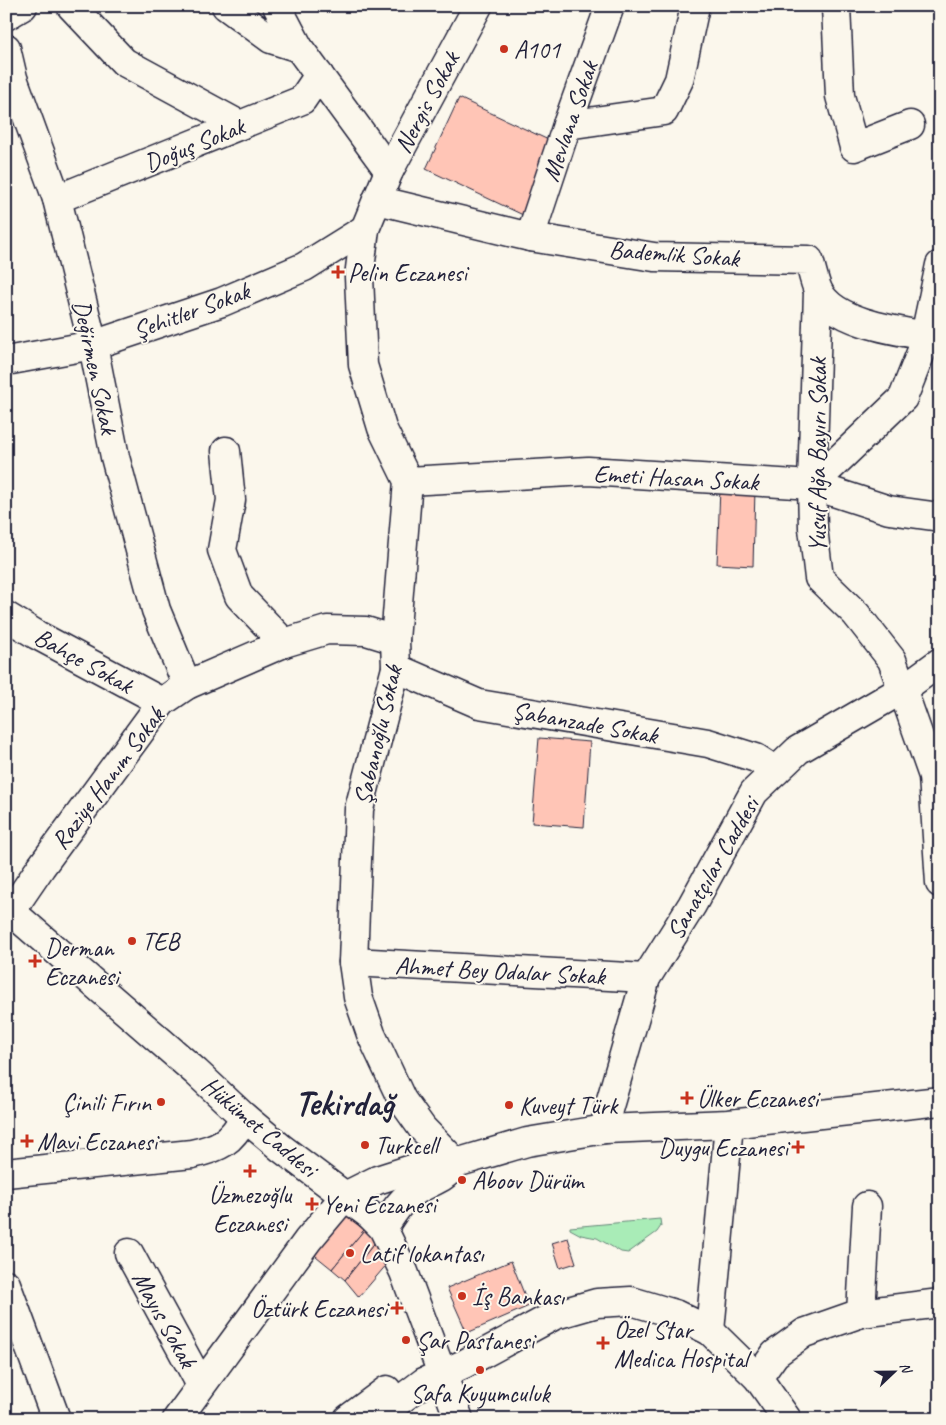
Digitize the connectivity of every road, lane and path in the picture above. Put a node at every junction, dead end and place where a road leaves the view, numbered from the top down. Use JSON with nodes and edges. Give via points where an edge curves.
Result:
{"nodes":[{"id":1,"x":23,"y":6,"type":"edge"},
{"id":2,"x":71,"y":6,"type":"edge"},
{"id":3,"x":226,"y":6,"type":"edge"},
{"id":4,"x":277,"y":6,"type":"edge"},
{"id":5,"x":478,"y":6,"type":"edge"},
{"id":6,"x":610,"y":6,"type":"edge"},
{"id":7,"x":695,"y":6,"type":"edge"},
{"id":8,"x":836,"y":6,"type":"edge"},
{"id":9,"x":6,"y":16,"type":"edge"},
{"id":10,"x":6,"y":48,"type":"edge"},
{"id":11,"x":299,"y":48,"type":"junction"},
{"id":12,"x":319,"y":76,"type":"junction"},
{"id":13,"x":240,"y":125,"type":"junction"},
{"id":14,"x":567,"y":125,"type":"junction"},
{"id":15,"x":910,"y":125,"type":"dead end"},
{"id":16,"x":389,"y":171,"type":"junction"},
{"id":17,"x":57,"y":199,"type":"junction"},
{"id":18,"x":377,"y":200,"type":"junction"},
{"id":19,"x":364,"y":229,"type":"junction"},
{"id":20,"x":530,"y":237,"type":"junction"},
{"id":21,"x":940,"y":265,"type":"edge"},
{"id":22,"x":818,"y":291,"type":"junction"},
{"id":23,"x":933,"y":337,"type":"edge"},
{"id":24,"x":93,"y":345,"type":"junction"},
{"id":25,"x":6,"y":361,"type":"edge"},
{"id":26,"x":226,"y":451,"type":"dead end"},
{"id":27,"x":408,"y":481,"type":"junction"},
{"id":28,"x":812,"y":485,"type":"junction"},
{"id":29,"x":940,"y":517,"type":"edge"},
{"id":30,"x":6,"y":616,"type":"edge"},
{"id":31,"x":395,"y":640,"type":"junction"},
{"id":32,"x":284,"y":643,"type":"junction"},
{"id":33,"x":940,"y":662,"type":"edge"},
{"id":34,"x":396,"y":668,"type":"junction"},
{"id":35,"x":187,"y":685,"type":"junction"},
{"id":36,"x":903,"y":689,"type":"junction"},
{"id":37,"x":162,"y":702,"type":"junction"},
{"id":38,"x":776,"y":771,"type":"junction"},
{"id":39,"x":937,"y":778,"type":"edge"},
{"id":40,"x":940,"y":883,"type":"edge"},
{"id":41,"x":9,"y":909,"type":"edge"},
{"id":42,"x":353,"y":962,"type":"junction"},
{"id":43,"x":646,"y":978,"type":"junction"},
{"id":44,"x":940,"y":1101,"type":"edge"},
{"id":45,"x":244,"y":1117,"type":"junction"},
{"id":46,"x":729,"y":1124,"type":"junction"},
{"id":47,"x":605,"y":1128,"type":"junction"},
{"id":48,"x":456,"y":1164,"type":"junction"},
{"id":49,"x":6,"y":1173,"type":"edge"},
{"id":50,"x":345,"y":1196,"type":"junction"},
{"id":51,"x":867,"y":1206,"type":"dead end"},
{"id":52,"x":383,"y":1228,"type":"junction"},
{"id":53,"x":129,"y":1253,"type":"dead end"},
{"id":54,"x":6,"y":1284,"type":"edge"},
{"id":55,"x":940,"y":1303,"type":"edge"},
{"id":56,"x":861,"y":1313,"type":"junction"},
{"id":57,"x":710,"y":1331,"type":"junction"},
{"id":58,"x":438,"y":1364,"type":"junction"},
{"id":59,"x":758,"y":1378,"type":"junction"},
{"id":60,"x":201,"y":1385,"type":"junction"},
{"id":61,"x":782,"y":1417,"type":"edge"},
{"id":62,"x":56,"y":1419,"type":"edge"},
{"id":63,"x":177,"y":1419,"type":"edge"},
{"id":64,"x":348,"y":1419,"type":"edge"},
{"id":65,"x":375,"y":1419,"type":"edge"},
{"id":66,"x":460,"y":1419,"type":"edge"}],
"edges":[{"from":1,"to":9,"type":"street"},
{"from":2,"to":13,"type":"street","via":[[124,62]]},
{"from":3,"to":11,"type":"street","via":[[271,39]]},
{"from":4,"to":11,"type":"street"},
{"from":5,"to":16,"type":"street","name":"Nergis Sokak"},
{"from":6,"to":14,"type":"street","name":"Mevlana Sokak"},
{"from":7,"to":14,"type":"street","via":[[679,80],[664,111]]},
{"from":8,"to":15,"type":"street","via":[[840,96],[854,147]]},
{"from":10,"to":17,"type":"street","name":"Değirmen Sokak","via":[[13,78]]},
{"from":11,"to":12,"type":"street"},
{"from":12,"to":13,"type":"street","name":"Doğuş Sokak","via":[[302,100]]},
{"from":12,"to":16,"type":"street"},
{"from":13,"to":17,"type":"street","name":"Doğuş Sokak"},
{"from":14,"to":20,"type":"street","name":"Mevlana Sokak"},
{"from":16,"to":18,"type":"street","name":"Nergis Sokak"},
{"from":17,"to":24,"type":"street","name":"Değirmen Sokak"},
{"from":18,"to":19,"type":"street"},
{"from":18,"to":20,"type":"street","name":"Bademlik Sokak"},
{"from":19,"to":24,"type":"street","name":"Şehitler Sokak","via":[[304,267],[232,298]]},
{"from":19,"to":27,"type":"street","via":[[359,277],[363,366],[382,428]]},
{"from":20,"to":22,"type":"street","name":"Bademlik Sokak","via":[[654,257],[809,260]]},
{"from":21,"to":23,"type":"street"},
{"from":22,"to":23,"type":"street","name":"Bademlik Sokak","via":[[836,311],[881,328]]},
{"from":22,"to":28,"type":"street","name":"Yusuf Ağa Bayırı Sokak"},
{"from":23,"to":28,"type":"street","via":[[922,350],[903,398]]},
{"from":24,"to":25,"type":"street","name":"Şehitler Sokak"},
{"from":24,"to":35,"type":"street","name":"Değirmen Sokak","via":[[115,456],[156,610]]},
{"from":26,"to":32,"type":"street","via":[[231,500],[222,550],[239,596]]},
{"from":27,"to":28,"type":"street","name":"Emeti Hasan Sokak","via":[[588,471]]},
{"from":27,"to":31,"type":"street","name":"Şabanoğlu Sokak"},
{"from":28,"to":29,"type":"street","name":"Emeti Hasan Sokak","via":[[888,510]]},
{"from":28,"to":36,"type":"street","name":"Yusuf Ağa Bayırı Sokak","via":[[819,578],[856,614],[892,660]]},
{"from":30,"to":37,"type":"street","name":"Bahçe Sokak"},
{"from":31,"to":32,"type":"street","name":"Raziye Hanım Sokak","via":[[366,631],[327,630]]},
{"from":31,"to":34,"type":"street","name":"Şabanoğlu Sokak"},
{"from":32,"to":35,"type":"street","name":"Raziye Hanım Sokak"},
{"from":33,"to":36,"type":"street","name":"Sanatçılar Caddesi"},
{"from":34,"to":38,"type":"street","name":"Şabanzade Sokak","via":[[479,704],[708,743],[756,758]]},
{"from":34,"to":42,"type":"street","name":"Şabanoğlu Sokak","via":[[359,810]]},
{"from":35,"to":37,"type":"street","name":"Raziye Hanım Sokak"},
{"from":36,"to":38,"type":"street","name":"Sanatçılar Caddesi","via":[[798,750]]},
{"from":36,"to":39,"type":"street","name":"Yusuf Ağa Bayırı Sokak"},
{"from":37,"to":41,"type":"street","name":"Raziye Hanım Sokak"},
{"from":38,"to":43,"type":"street","name":"Sanatçılar Caddesi","via":[[754,792],[692,905]]},
{"from":39,"to":40,"type":"street","name":"Yusuf Ağa Bayırı Sokak"},
{"from":41,"to":45,"type":"street","name":"Hükümet Caddesi"},
{"from":42,"to":43,"type":"street","name":"Ahmet Bey Odalar Sokak"},
{"from":42,"to":48,"type":"street","name":"Şabanoğlu Sokak","via":[[358,997],[371,1034],[402,1100],[422,1128]]},
{"from":43,"to":47,"type":"street","name":"Sanatçılar Caddesi"},
{"from":44,"to":46,"type":"street"},
{"from":45,"to":49,"type":"street","via":[[229,1140],[213,1150]]},
{"from":45,"to":50,"type":"street","name":"Hükümet Caddesi"},
{"from":46,"to":47,"type":"street"},
{"from":46,"to":57,"type":"street"},
{"from":47,"to":48,"type":"street","via":[[527,1142]]},
{"from":48,"to":50,"type":"street","via":[[437,1162],[399,1172]]},
{"from":48,"to":52,"type":"street","via":[[442,1178],[400,1203]]},
{"from":50,"to":52,"type":"street","name":"Hükümet Caddesi"},
{"from":50,"to":60,"type":"street","via":[[308,1240]]},
{"from":51,"to":56,"type":"street"},
{"from":52,"to":58,"type":"street","name":"Hükümet Caddesi","via":[[404,1272]]},
{"from":53,"to":60,"type":"street","name":"Mayıs Sokak"},
{"from":54,"to":62,"type":"street"},
{"from":55,"to":56,"type":"street"},
{"from":56,"to":59,"type":"street","via":[[804,1333],[775,1354]]},
{"from":57,"to":58,"type":"street","via":[[675,1314],[631,1301],[597,1303],[555,1315],[464,1364]]},
{"from":57,"to":59,"type":"street"},
{"from":58,"to":64,"type":"street"},
{"from":58,"to":65,"type":"street","via":[[424,1382]]},
{"from":58,"to":66,"type":"street","name":"Hükümet Caddesi"},
{"from":59,"to":61,"type":"street"},
{"from":60,"to":63,"type":"street"}]}
